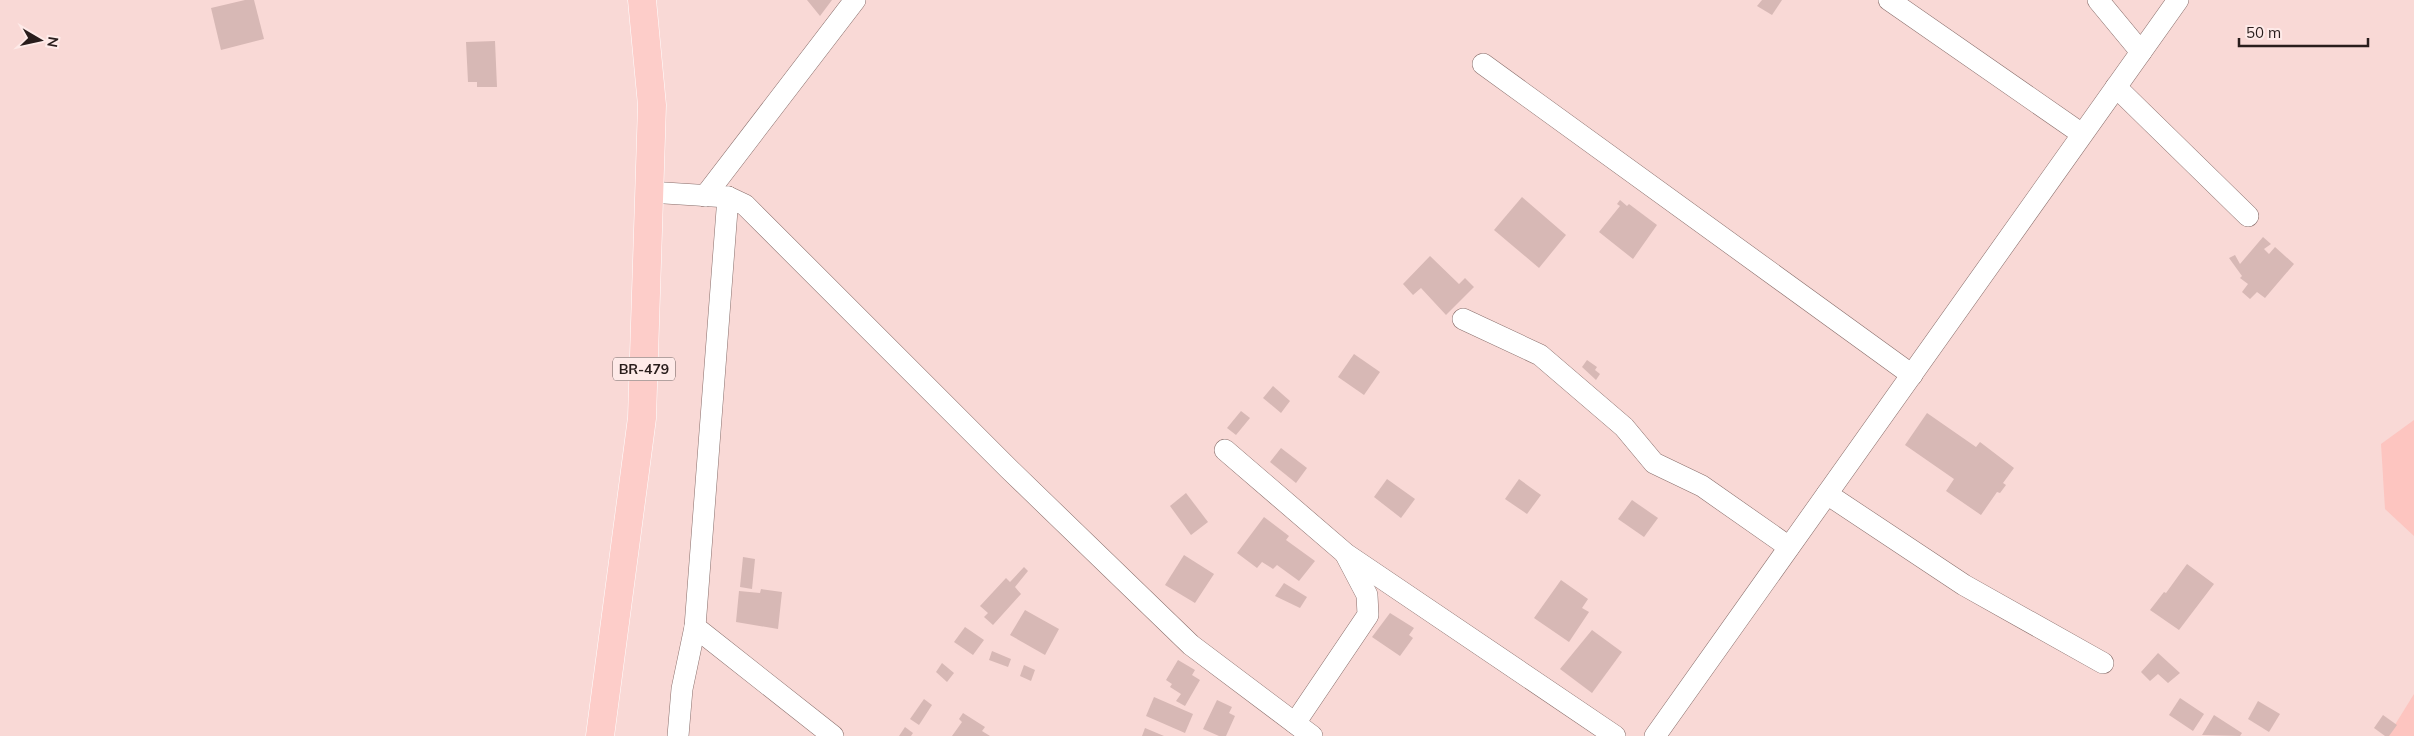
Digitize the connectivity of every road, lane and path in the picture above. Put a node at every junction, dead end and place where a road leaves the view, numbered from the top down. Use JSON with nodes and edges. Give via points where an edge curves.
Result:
{"nodes":[{"id":1,"x":642,"y":0,"type":"edge"},
{"id":2,"x":855,"y":0,"type":"edge"},
{"id":3,"x":1890,"y":0,"type":"edge"},
{"id":4,"x":2098,"y":0,"type":"edge"},
{"id":5,"x":2178,"y":0,"type":"edge"},
{"id":6,"x":2140,"y":52,"type":"junction"},
{"id":7,"x":1484,"y":64,"type":"dead end"},
{"id":8,"x":2116,"y":87,"type":"junction"},
{"id":9,"x":2082,"y":134,"type":"junction"},
{"id":10,"x":649,"y":192,"type":"junction"},
{"id":11,"x":705,"y":196,"type":"junction"},
{"id":12,"x":728,"y":198,"type":"junction"},
{"id":13,"x":2248,"y":216,"type":"dead end"},
{"id":14,"x":1463,"y":319,"type":"dead end"},
{"id":15,"x":1912,"y":375,"type":"junction"},
{"id":16,"x":1225,"y":450,"type":"dead end"},
{"id":17,"x":1827,"y":494,"type":"junction"},
{"id":18,"x":1789,"y":547,"type":"junction"},
{"id":19,"x":1346,"y":554,"type":"junction"},
{"id":20,"x":695,"y":627,"type":"junction"},
{"id":21,"x":2103,"y":663,"type":"dead end"},
{"id":22,"x":1295,"y":723,"type":"junction"},
{"id":23,"x":1658,"y":735,"type":"edge"},
{"id":24,"x":600,"y":736,"type":"edge"},
{"id":25,"x":678,"y":736,"type":"edge"},
{"id":26,"x":833,"y":736,"type":"edge"},
{"id":27,"x":1312,"y":736,"type":"edge"},
{"id":28,"x":1614,"y":736,"type":"edge"}],
"edges":[{"from":1,"to":10,"type":"main road","number":"BR-479","via":[[652,105]]},
{"from":2,"to":11,"type":"street"},
{"from":3,"to":9,"type":"street"},
{"from":4,"to":6,"type":"street"},
{"from":5,"to":6,"type":"street"},
{"from":6,"to":8,"type":"street"},
{"from":7,"to":15,"type":"street"},
{"from":8,"to":9,"type":"street"},
{"from":8,"to":13,"type":"street"},
{"from":9,"to":15,"type":"street"},
{"from":10,"to":11,"type":"street"},
{"from":10,"to":24,"type":"main road","number":"BR-479","via":[[642,418]]},
{"from":11,"to":12,"type":"street"},
{"from":12,"to":20,"type":"street"},
{"from":12,"to":22,"type":"street","via":[[745,205],[1009,469],[1192,645]]},
{"from":14,"to":18,"type":"street","via":[[1540,355],[1624,427],[1654,463],[1702,486]]},
{"from":15,"to":17,"type":"street"},
{"from":16,"to":19,"type":"street"},
{"from":17,"to":18,"type":"street"},
{"from":17,"to":21,"type":"street","via":[[1964,585]]},
{"from":18,"to":23,"type":"street"},
{"from":19,"to":22,"type":"street","via":[[1367,595],[1368,615]]},
{"from":19,"to":28,"type":"street"},
{"from":20,"to":25,"type":"street","via":[[682,689]]},
{"from":20,"to":26,"type":"street"},
{"from":22,"to":27,"type":"street"}]}
